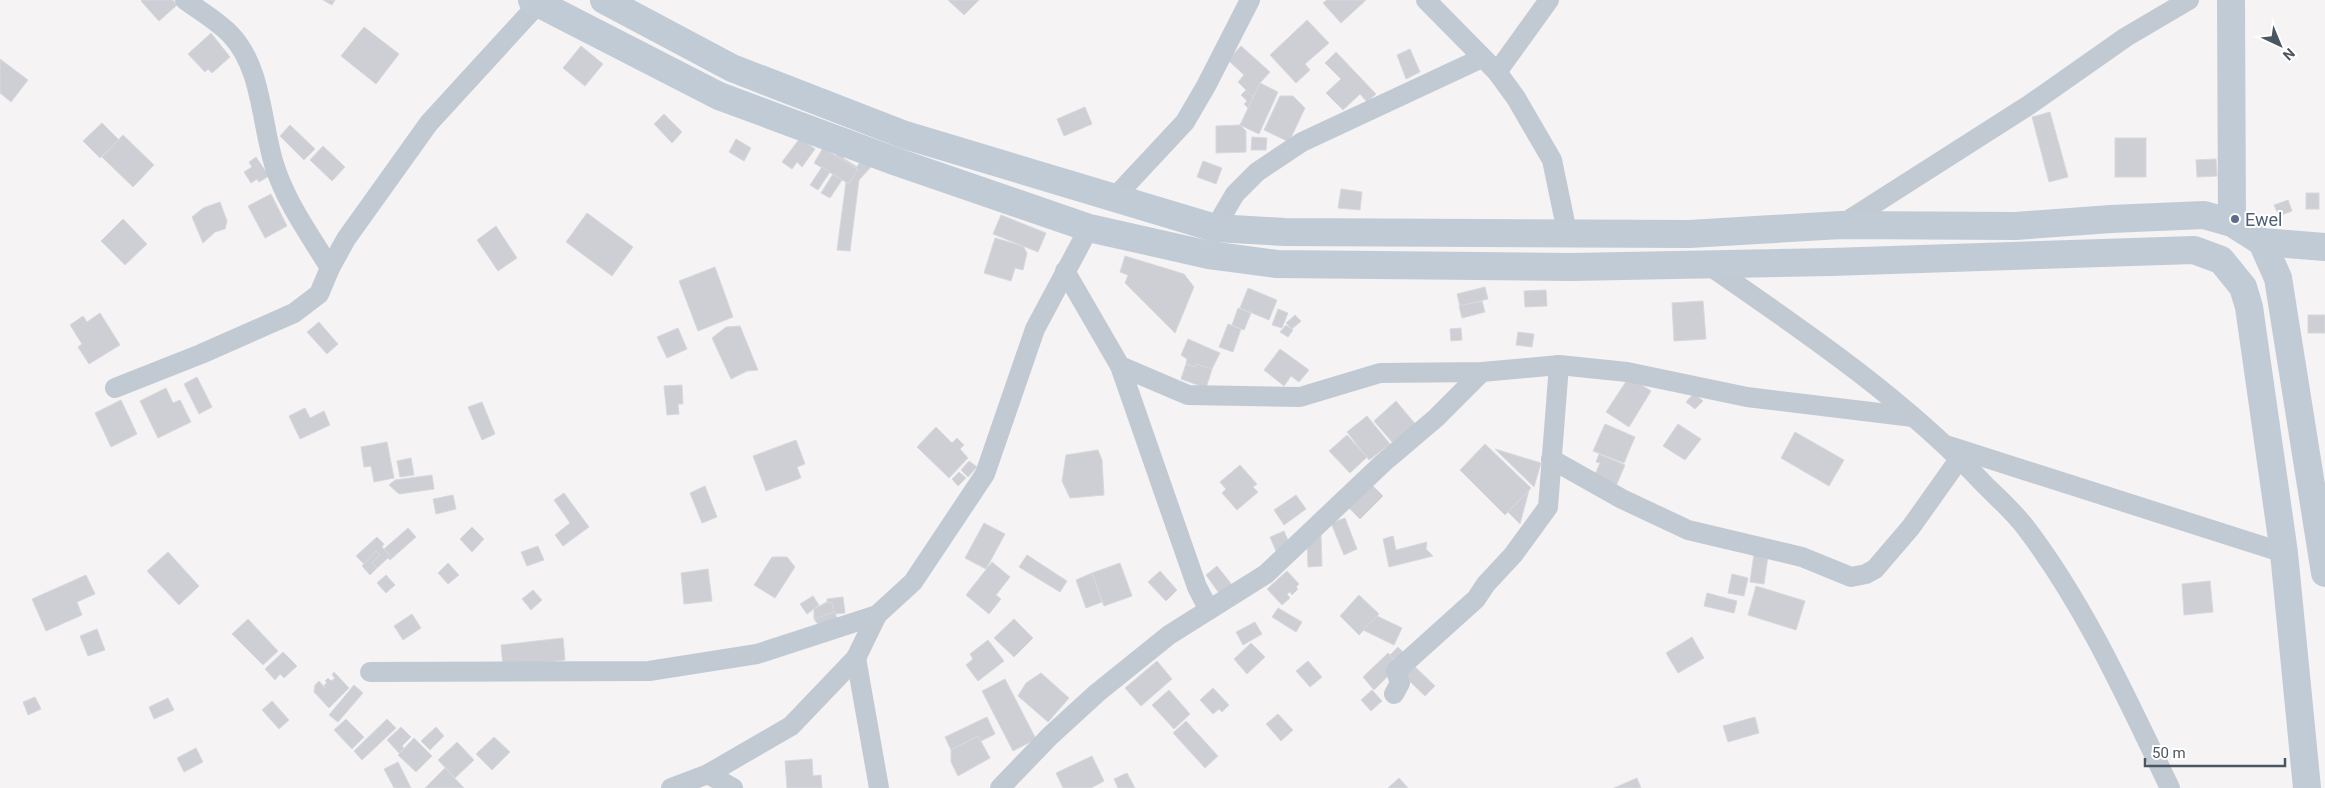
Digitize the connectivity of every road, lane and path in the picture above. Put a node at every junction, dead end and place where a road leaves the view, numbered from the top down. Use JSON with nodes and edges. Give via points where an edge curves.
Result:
{"nodes":[{"id":1,"x":185,"y":0,"type":"edge"},
{"id":2,"x":604,"y":0,"type":"edge"},
{"id":3,"x":1250,"y":0,"type":"edge"},
{"id":4,"x":1426,"y":0,"type":"edge"},
{"id":5,"x":1549,"y":0,"type":"edge"},
{"id":6,"x":2189,"y":0,"type":"edge"},
{"id":7,"x":2231,"y":0,"type":"edge"},
{"id":8,"x":536,"y":2,"type":"edge"},
{"id":9,"x":1482,"y":58,"type":"junction"},
{"id":10,"x":1497,"y":72,"type":"junction"},
{"id":11,"x":1114,"y":198,"type":"junction"},
{"id":12,"x":2232,"y":223,"type":"junction"},
{"id":13,"x":1840,"y":225,"type":"junction"},
{"id":14,"x":1089,"y":228,"type":"junction"},
{"id":15,"x":1215,"y":228,"type":"junction"},
{"id":16,"x":1567,"y":232,"type":"junction"},
{"id":17,"x":2262,"y":242,"type":"junction"},
{"id":18,"x":2325,"y":247,"type":"edge"},
{"id":19,"x":1707,"y":264,"type":"junction"},
{"id":20,"x":330,"y":268,"type":"junction"},
{"id":21,"x":1065,"y":271,"type":"junction"},
{"id":22,"x":1558,"y":365,"type":"junction"},
{"id":23,"x":1120,"y":366,"type":"junction"},
{"id":24,"x":1482,"y":372,"type":"junction"},
{"id":25,"x":115,"y":388,"type":"dead end"},
{"id":26,"x":1912,"y":417,"type":"junction"},
{"id":27,"x":1954,"y":452,"type":"junction"},
{"id":28,"x":1551,"y":459,"type":"junction"},
{"id":29,"x":2284,"y":553,"type":"junction"},
{"id":30,"x":2325,"y":566,"type":"edge"},
{"id":31,"x":1209,"y":610,"type":"junction"},
{"id":32,"x":877,"y":614,"type":"junction"},
{"id":33,"x":856,"y":658,"type":"junction"},
{"id":34,"x":370,"y":672,"type":"dead end"},
{"id":35,"x":1394,"y":694,"type":"dead end"},
{"id":36,"x":708,"y":774,"type":"junction"},
{"id":37,"x":671,"y":788,"type":"edge"},
{"id":38,"x":732,"y":788,"type":"edge"},
{"id":39,"x":879,"y":788,"type":"edge"},
{"id":40,"x":1000,"y":788,"type":"edge"},
{"id":41,"x":2170,"y":788,"type":"edge"},
{"id":42,"x":2307,"y":788,"type":"edge"}],
"edges":[{"from":1,"to":20,"type":"street","via":[[230,34],[242,50],[254,78],[274,165],[294,210]]},
{"from":2,"to":11,"type":"street","via":[[750,75],[905,134]]},
{"from":3,"to":11,"type":"street","via":[[1185,122]]},
{"from":4,"to":9,"type":"street"},
{"from":5,"to":10,"type":"street"},
{"from":6,"to":13,"type":"street","via":[[2126,37],[2029,105]]},
{"from":7,"to":12,"type":"street"},
{"from":8,"to":14,"type":"street","via":[[719,96]]},
{"from":8,"to":20,"type":"street","via":[[429,123],[346,239]]},
{"from":9,"to":10,"type":"street"},
{"from":9,"to":15,"type":"street","via":[[1302,142],[1257,172],[1235,194]]},
{"from":10,"to":16,"type":"street","via":[[1552,160]]},
{"from":11,"to":15,"type":"street"},
{"from":12,"to":13,"type":"street","via":[[2204,215],[2015,226]]},
{"from":12,"to":17,"type":"street"},
{"from":13,"to":16,"type":"street","via":[[1688,234]]},
{"from":14,"to":19,"type":"street","via":[[1209,255],[1278,264],[1562,267]]},
{"from":14,"to":21,"type":"street"},
{"from":15,"to":16,"type":"street","via":[[1285,232]]},
{"from":17,"to":18,"type":"street"},
{"from":17,"to":30,"type":"street","via":[[2278,278]]},
{"from":19,"to":26,"type":"street","via":[[1818,341]]},
{"from":19,"to":29,"type":"street","via":[[2194,250],[2221,260],[2243,287],[2249,308]]},
{"from":20,"to":25,"type":"street","via":[[319,294],[294,314]]},
{"from":21,"to":23,"type":"street"},
{"from":21,"to":32,"type":"street","via":[[1035,329],[984,474],[913,582]]},
{"from":22,"to":24,"type":"street"},
{"from":22,"to":26,"type":"street","via":[[1626,372],[1747,397]]},
{"from":22,"to":28,"type":"street"},
{"from":23,"to":24,"type":"street","via":[[1188,395],[1300,397],[1380,374]]},
{"from":23,"to":31,"type":"street"},
{"from":24,"to":31,"type":"street","via":[[1266,574]]},
{"from":26,"to":27,"type":"street"},
{"from":27,"to":28,"type":"street","via":[[1911,527],[1875,569],[1851,577],[1802,557],[1688,530],[1622,500]]},
{"from":27,"to":29,"type":"street"},
{"from":27,"to":41,"type":"street","via":[[2024,526],[2064,581],[2117,678]]},
{"from":28,"to":35,"type":"street","via":[[1548,507],[1476,599],[1396,671],[1400,683]]},
{"from":29,"to":42,"type":"street"},
{"from":31,"to":40,"type":"street","via":[[1169,635],[1097,693]]},
{"from":32,"to":33,"type":"street"},
{"from":32,"to":34,"type":"street","via":[[757,654],[649,671]]},
{"from":33,"to":36,"type":"street","via":[[791,726]]},
{"from":33,"to":39,"type":"street"},
{"from":36,"to":37,"type":"street"},
{"from":36,"to":38,"type":"street"}]}
